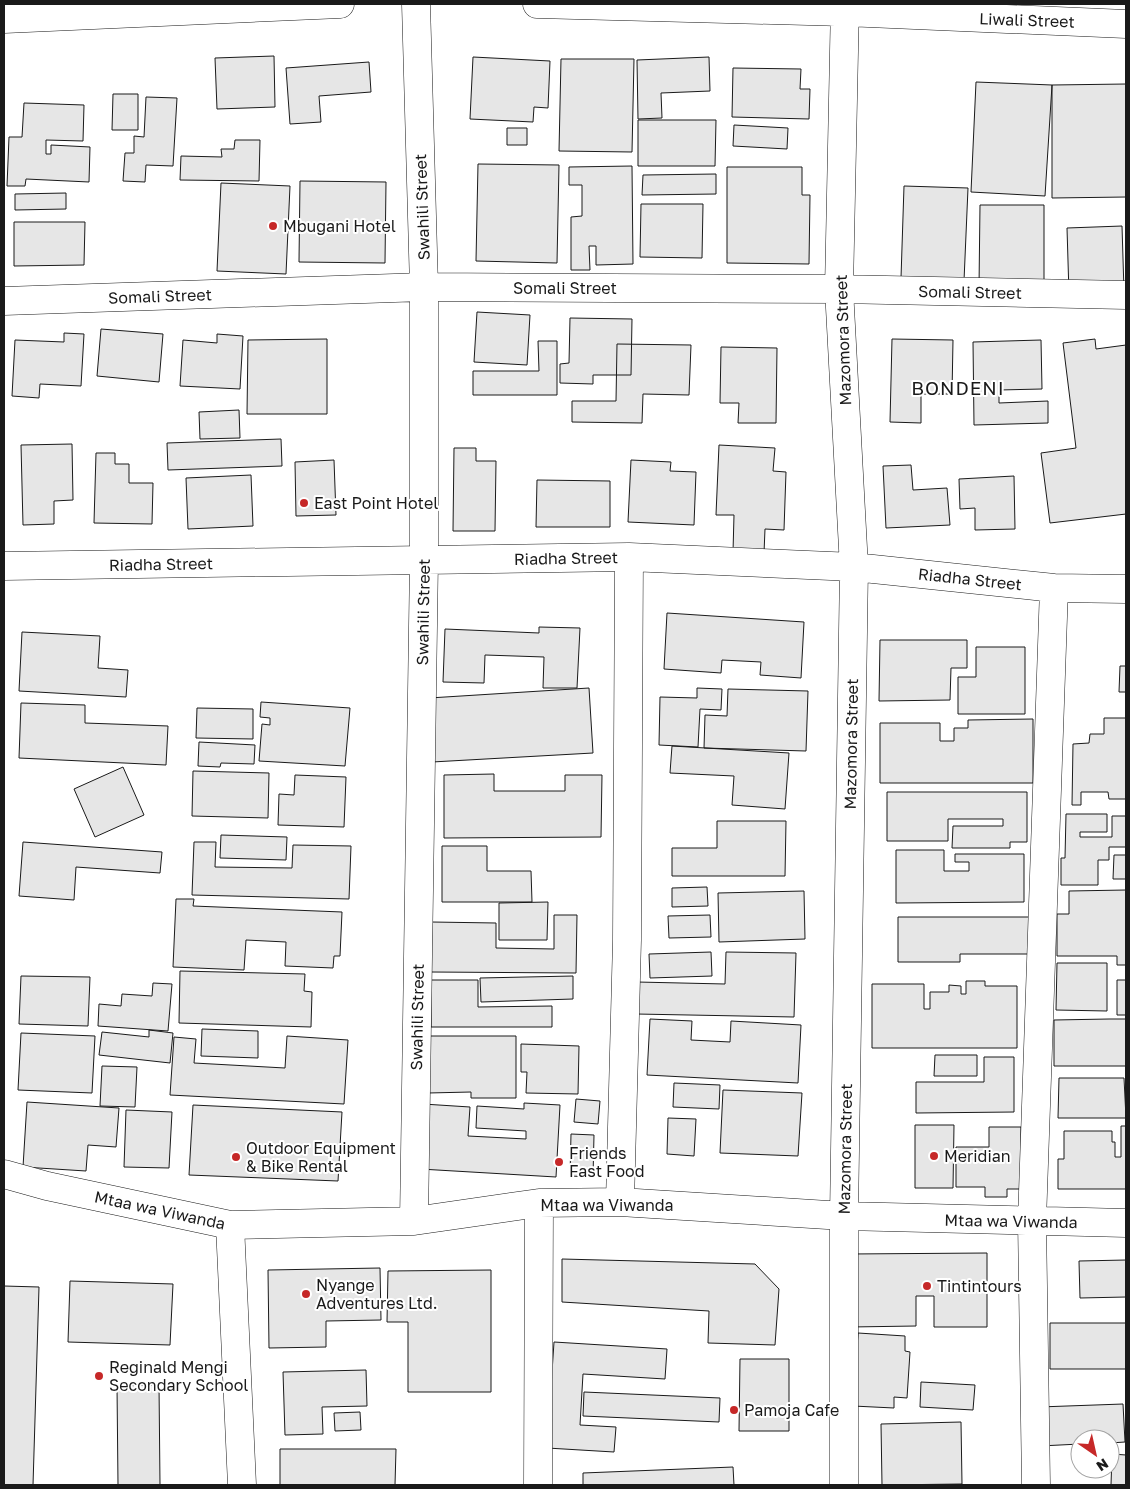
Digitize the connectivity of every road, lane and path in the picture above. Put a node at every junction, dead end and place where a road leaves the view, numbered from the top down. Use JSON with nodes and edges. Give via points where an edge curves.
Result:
{"nodes":[{"id":1,"x":340,"y":4,"type":"edge"},
{"id":2,"x":416,"y":4,"type":"edge"},
{"id":3,"x":537,"y":4,"type":"edge"},
{"id":4,"x":845,"y":8,"type":"edge"},
{"id":5,"x":4,"y":18,"type":"edge"},
{"id":6,"x":1126,"y":24,"type":"edge"},
{"id":7,"x":424,"y":287,"type":"junction"},
{"id":8,"x":840,"y":289,"type":"junction"},
{"id":9,"x":1126,"y":295,"type":"edge"},
{"id":10,"x":4,"y":301,"type":"edge"},
{"id":11,"x":629,"y":557,"type":"junction"},
{"id":12,"x":424,"y":560,"type":"junction"},
{"id":13,"x":4,"y":566,"type":"edge"},
{"id":14,"x":854,"y":568,"type":"junction"},
{"id":15,"x":1054,"y":588,"type":"junction"},
{"id":16,"x":1126,"y":589,"type":"edge"},
{"id":17,"x":4,"y":1174,"type":"edge"},
{"id":18,"x":620,"y":1202,"type":"junction"},
{"id":19,"x":539,"y":1204,"type":"junction"},
{"id":20,"x":844,"y":1216,"type":"junction"},
{"id":21,"x":414,"y":1220,"type":"junction"},
{"id":22,"x":1032,"y":1221,"type":"junction"},
{"id":23,"x":1126,"y":1224,"type":"edge"},
{"id":24,"x":230,"y":1226,"type":"junction"},
{"id":25,"x":242,"y":1485,"type":"edge"},
{"id":26,"x":538,"y":1485,"type":"edge"},
{"id":27,"x":844,"y":1485,"type":"edge"},
{"id":28,"x":1036,"y":1485,"type":"edge"}],
"edges":[{"from":1,"to":5,"type":"street"},
{"from":2,"to":7,"type":"street","name":"Swahili Street"},
{"from":3,"to":4,"type":"street","name":"Liwali Street"},
{"from":4,"to":6,"type":"street","name":"Liwali Street"},
{"from":4,"to":8,"type":"street","name":"Mazomora Street"},
{"from":7,"to":8,"type":"street","name":"Somali Street"},
{"from":7,"to":10,"type":"street","name":"Somali Street"},
{"from":7,"to":12,"type":"street","name":"Swahili Street"},
{"from":8,"to":9,"type":"street","name":"Somali Street"},
{"from":8,"to":14,"type":"street","name":"Mazomora Street"},
{"from":11,"to":12,"type":"street","name":"Riadha Street"},
{"from":11,"to":14,"type":"street","name":"Riadha Street"},
{"from":11,"to":18,"type":"street","via":[[627,940]]},
{"from":12,"to":13,"type":"street","name":"Riadha Street"},
{"from":12,"to":21,"type":"street","name":"Swahili Street"},
{"from":14,"to":15,"type":"street","name":"Riadha Street"},
{"from":14,"to":20,"type":"street","name":"Mazomora Street"},
{"from":15,"to":16,"type":"street","name":"Riadha Street"},
{"from":15,"to":22,"type":"street"},
{"from":17,"to":24,"type":"street","name":"Mtaa wa Viwanda"},
{"from":18,"to":19,"type":"street","name":"Mtaa wa Viwanda"},
{"from":18,"to":20,"type":"street","name":"Mtaa wa Viwanda"},
{"from":19,"to":21,"type":"street","name":"Mtaa wa Viwanda"},
{"from":19,"to":26,"type":"street"},
{"from":20,"to":22,"type":"street","name":"Mtaa wa Viwanda"},
{"from":20,"to":27,"type":"street","name":"Mazomora Street"},
{"from":21,"to":24,"type":"street","name":"Mtaa wa Viwanda"},
{"from":22,"to":23,"type":"street","name":"Mtaa wa Viwanda"},
{"from":22,"to":28,"type":"street"},
{"from":24,"to":25,"type":"street"}]}
